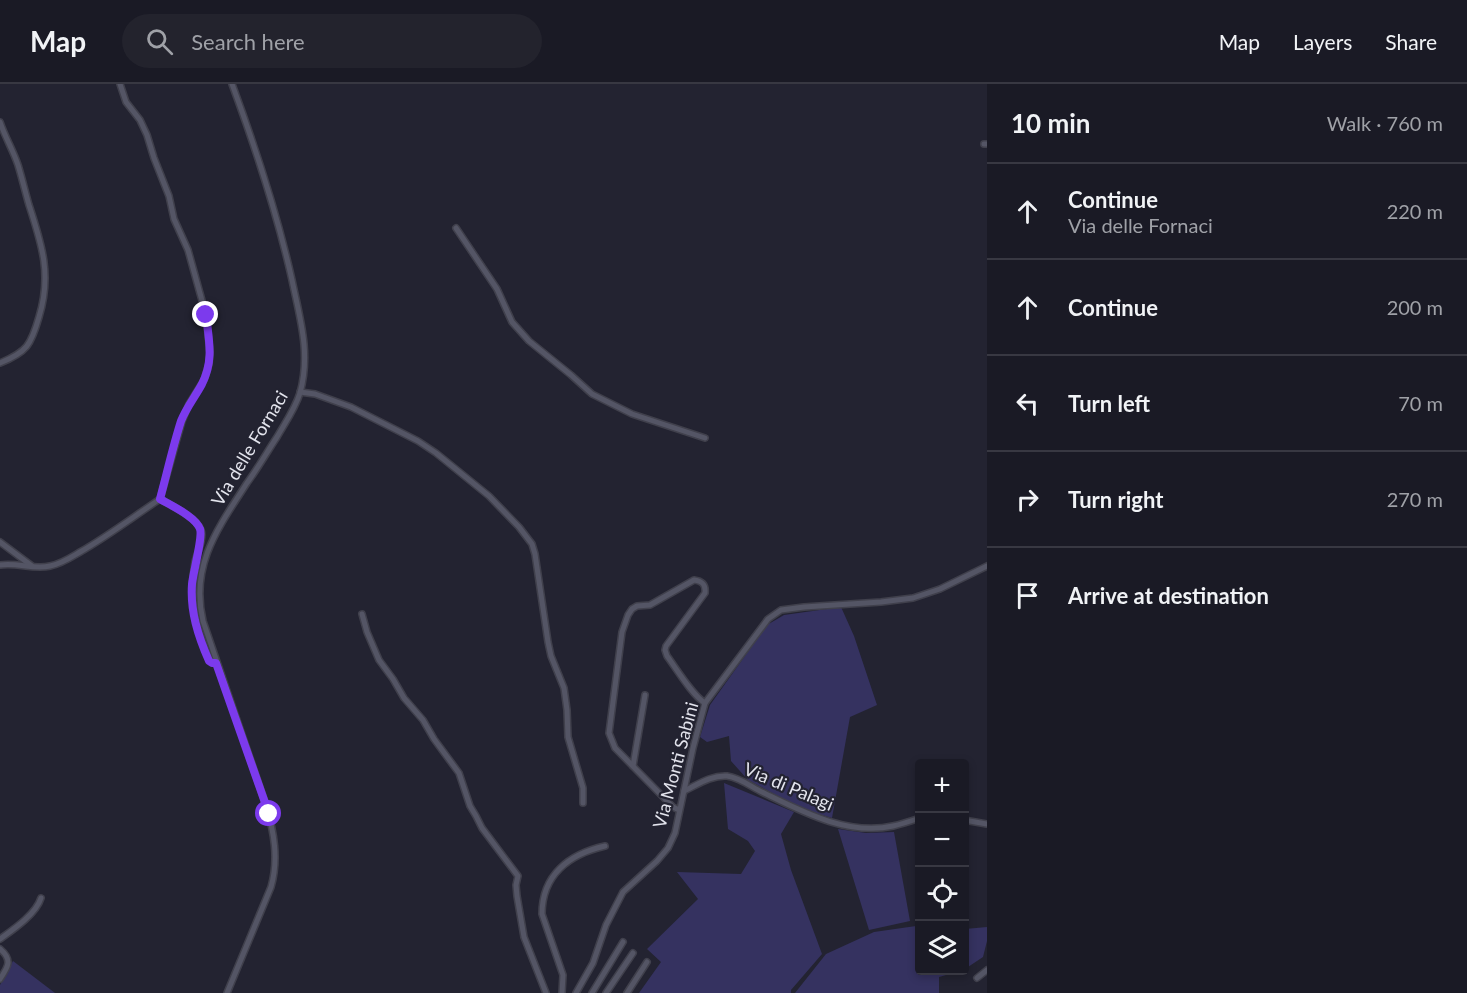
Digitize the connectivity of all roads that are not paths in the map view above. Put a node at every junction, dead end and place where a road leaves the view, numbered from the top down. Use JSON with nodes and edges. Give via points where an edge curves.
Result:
{"nodes":[{"id":1,"x":120,"y":84,"type":"edge"},
{"id":2,"x":232,"y":84,"type":"edge"},
{"id":3,"x":0,"y":122,"type":"edge"},
{"id":4,"x":456,"y":228,"type":"dead end"},
{"id":5,"x":0,"y":363,"type":"edge"},
{"id":6,"x":300,"y":392,"type":"junction"},
{"id":7,"x":705,"y":438,"type":"dead end"},
{"id":8,"x":160,"y":499,"type":"junction"},
{"id":9,"x":0,"y":542,"type":"edge"},
{"id":10,"x":0,"y":565,"type":"edge"},
{"id":11,"x":987,"y":566,"type":"edge"},
{"id":12,"x":34,"y":567,"type":"junction"},
{"id":13,"x":363,"y":614,"type":"dead end"},
{"id":14,"x":216,"y":663,"type":"junction"},
{"id":15,"x":645,"y":695,"type":"dead end"},
{"id":16,"x":705,"y":703,"type":"junction"},
{"id":17,"x":633,"y":766,"type":"junction"},
{"id":18,"x":684,"y":791,"type":"junction"},
{"id":19,"x":583,"y":803,"type":"dead end"},
{"id":20,"x":679,"y":810,"type":"junction"},
{"id":21,"x":915,"y":819,"type":"edge"},
{"id":22,"x":969,"y":821,"type":"edge"},
{"id":23,"x":987,"y":824,"type":"edge"},
{"id":24,"x":605,"y":846,"type":"dead end"},
{"id":25,"x":524,"y":869,"type":"dead end"},
{"id":26,"x":518,"y":876,"type":"junction"},
{"id":27,"x":41,"y":898,"type":"dead end"},
{"id":28,"x":0,"y":939,"type":"edge"},
{"id":29,"x":623,"y":942,"type":"dead end"},
{"id":30,"x":0,"y":949,"type":"edge"},
{"id":31,"x":633,"y":953,"type":"dead end"},
{"id":32,"x":647,"y":962,"type":"dead end"},
{"id":33,"x":987,"y":970,"type":"edge"},
{"id":34,"x":977,"y":978,"type":"dead end"},
{"id":35,"x":0,"y":980,"type":"edge"},
{"id":36,"x":582,"y":982,"type":"junction"},
{"id":37,"x":577,"y":991,"type":"edge"},
{"id":38,"x":593,"y":992,"type":"edge"},
{"id":39,"x":227,"y":993,"type":"edge"},
{"id":40,"x":546,"y":993,"type":"edge"},
{"id":41,"x":562,"y":993,"type":"edge"},
{"id":42,"x":585,"y":993,"type":"edge"},
{"id":43,"x":606,"y":993,"type":"edge"},
{"id":44,"x":627,"y":993,"type":"edge"}],
"edges":[{"from":1,"to":8,"type":"street","via":[[126,102],[146,132],[188,250],[205,312],[210,352],[206,376],[182,421]]},
{"from":2,"to":6,"type":"street","name":"Via delle Fornaci","via":[[274,206],[302,324],[305,351]]},
{"from":3,"to":5,"type":"street","via":[[18,164],[46,277],[42,308],[30,342],[18,355]]},
{"from":4,"to":7,"type":"street","via":[[497,290],[512,322],[529,341],[592,394],[632,414]]},
{"from":6,"to":14,"type":"street","name":"Via delle Fornaci","via":[[206,555],[200,578],[200,604]]},
{"from":6,"to":19,"type":"street","via":[[351,406],[418,441],[489,496],[530,540],[551,656],[564,688],[568,736],[584,789]]},
{"from":8,"to":12,"type":"street","via":[[63,561]]},
{"from":8,"to":14,"type":"street","via":[[191,518],[201,531],[192,583],[193,612],[208,658]]},
{"from":9,"to":12,"type":"street"},
{"from":10,"to":12,"type":"street"},
{"from":11,"to":16,"type":"street","name":"Via Monti Sabini","via":[[913,598],[777,612],[765,622]]},
{"from":13,"to":26,"type":"street","via":[[379,660],[459,773],[470,806]]},
{"from":14,"to":39,"type":"street","name":"Via delle Fornaci","via":[[266,805],[275,848],[271,887]]},
{"from":15,"to":17,"type":"street"},
{"from":16,"to":17,"type":"street","via":[[665,650],[705,593],[704,584],[694,580],[650,604],[632,609],[624,624],[609,733],[615,748]]},
{"from":16,"to":18,"type":"street","name":"Via Monti Sabini"},
{"from":17,"to":20,"type":"street"},
{"from":18,"to":20,"type":"street","name":"Via Monti Sabini"},
{"from":18,"to":21,"type":"street","name":"Via di Palagi","via":[[708,779],[727,776],[800,811],[843,824],[869,828]]},
{"from":20,"to":36,"type":"street","name":"Via Monti Sabini","via":[[668,848],[623,892]]},
{"from":22,"to":23,"type":"street"},
{"from":24,"to":41,"type":"street","via":[[558,869],[545,894],[542,914],[563,975]]},
{"from":25,"to":26,"type":"street"},
{"from":26,"to":40,"type":"street","via":[[524,937]]},
{"from":27,"to":28,"type":"street","via":[[36,908]]},
{"from":29,"to":38,"type":"street"},
{"from":30,"to":35,"type":"street","via":[[8,963]]},
{"from":31,"to":43,"type":"street"},
{"from":32,"to":44,"type":"street"},
{"from":33,"to":34,"type":"street"},
{"from":36,"to":37,"type":"street","name":"Via Monti Sabini"},
{"from":36,"to":38,"type":"street"},
{"from":37,"to":42,"type":"street"}]}
